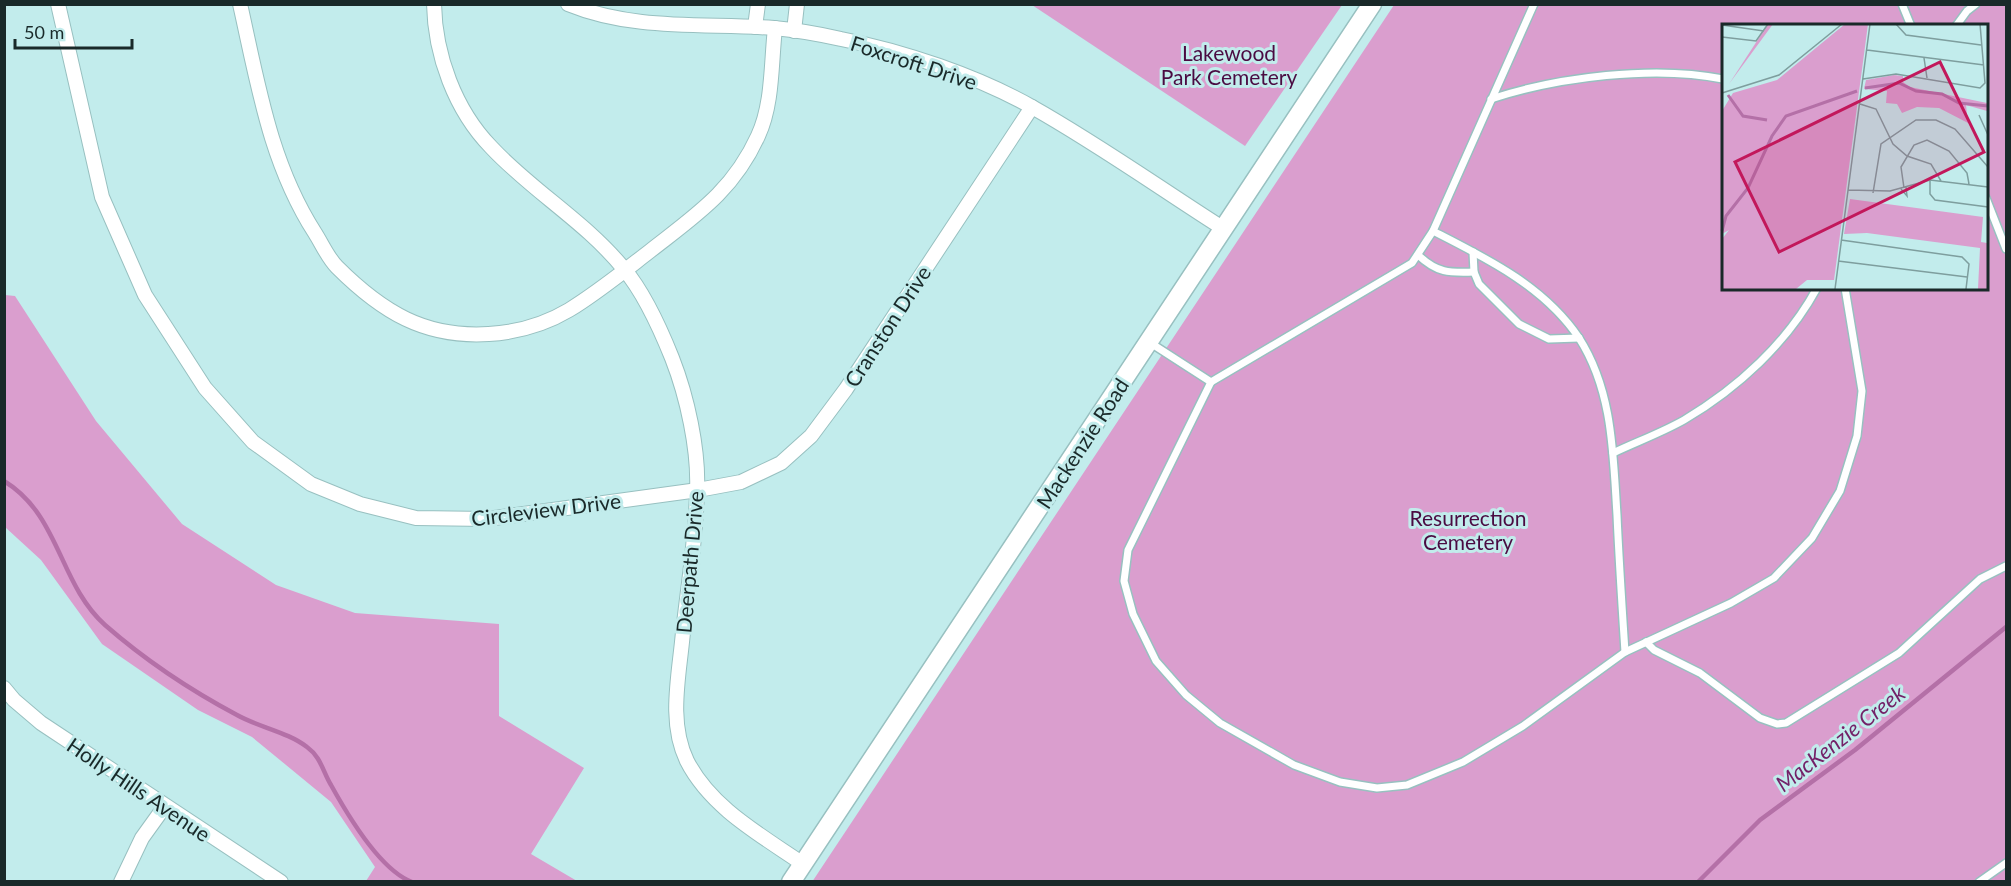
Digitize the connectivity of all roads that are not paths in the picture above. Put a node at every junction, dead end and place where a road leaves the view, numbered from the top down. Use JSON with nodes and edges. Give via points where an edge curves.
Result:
{"nodes":[{"id":1,"x":58,"y":4,"type":"edge"},
{"id":2,"x":240,"y":4,"type":"edge"},
{"id":3,"x":434,"y":4,"type":"edge"},
{"id":4,"x":568,"y":4,"type":"edge"},
{"id":5,"x":758,"y":4,"type":"edge"},
{"id":6,"x":798,"y":4,"type":"edge"},
{"id":7,"x":1372,"y":4,"type":"edge"},
{"id":8,"x":1534,"y":4,"type":"edge"},
{"id":9,"x":1902,"y":4,"type":"edge"},
{"id":10,"x":1976,"y":4,"type":"edge"},
{"id":11,"x":1910,"y":24,"type":"edge"},
{"id":12,"x":1958,"y":24,"type":"edge"},
{"id":13,"x":755,"y":27,"type":"junction"},
{"id":14,"x":775,"y":28,"type":"junction"},
{"id":15,"x":794,"y":31,"type":"junction"},
{"id":16,"x":1722,"y":79,"type":"edge"},
{"id":17,"x":1491,"y":99,"type":"junction"},
{"id":18,"x":1032,"y":107,"type":"junction"},
{"id":19,"x":1987,"y":200,"type":"edge"},
{"id":20,"x":1224,"y":229,"type":"junction"},
{"id":21,"x":1433,"y":231,"type":"junction"},
{"id":22,"x":2007,"y":249,"type":"edge"},
{"id":23,"x":1473,"y":252,"type":"junction"},
{"id":24,"x":1419,"y":255,"type":"junction"},
{"id":25,"x":625,"y":270,"type":"junction"},
{"id":26,"x":1474,"y":272,"type":"junction"},
{"id":27,"x":1816,"y":290,"type":"edge"},
{"id":28,"x":1845,"y":290,"type":"edge"},
{"id":29,"x":1579,"y":338,"type":"junction"},
{"id":30,"x":1149,"y":342,"type":"junction"},
{"id":31,"x":1211,"y":382,"type":"junction"},
{"id":32,"x":1613,"y":453,"type":"junction"},
{"id":33,"x":698,"y":489,"type":"junction"},
{"id":34,"x":2007,"y":566,"type":"edge"},
{"id":35,"x":1646,"y":642,"type":"junction"},
{"id":36,"x":1625,"y":652,"type":"junction"},
{"id":37,"x":4,"y":688,"type":"edge"},
{"id":38,"x":165,"y":806,"type":"junction"},
{"id":39,"x":2007,"y":863,"type":"edge"},
{"id":40,"x":803,"y":864,"type":"junction"},
{"id":41,"x":121,"y":882,"type":"edge"},
{"id":42,"x":281,"y":882,"type":"edge"},
{"id":43,"x":791,"y":882,"type":"edge"},
{"id":44,"x":1979,"y":882,"type":"edge"}],
"edges":[{"from":1,"to":33,"type":"street","name":"Circleview Drive","via":[[102,197],[145,295],[205,388],[253,442],[311,484],[360,504],[416,518],[487,519]]},
{"from":2,"to":25,"type":"street","via":[[271,141],[299,208],[335,266],[368,295],[407,320],[450,332],[489,334],[528,328],[568,311]]},
{"from":3,"to":25,"type":"street","name":"Deerpath Drive","via":[[434,27],[446,72],[466,114],[490,146],[588,231]]},
{"from":4,"to":13,"type":"street","name":"Foxcroft Drive","via":[[596,16],[649,24]]},
{"from":5,"to":13,"type":"street"},
{"from":6,"to":15,"type":"street"},
{"from":7,"to":20,"type":"main road","name":"Mackenzie Road"},
{"from":8,"to":17,"type":"lane"},
{"from":9,"to":11,"type":"lane"},
{"from":10,"to":12,"type":"lane"},
{"from":13,"to":14,"type":"street","name":"Foxcroft Drive"},
{"from":14,"to":15,"type":"street","name":"Foxcroft Drive"},
{"from":14,"to":25,"type":"street","via":[[768,98],[759,134],[740,170],[715,201]]},
{"from":15,"to":18,"type":"street","name":"Foxcroft Drive","via":[[899,54],[975,80]]},
{"from":16,"to":17,"type":"lane","via":[[1632,74],[1569,79]]},
{"from":17,"to":21,"type":"lane"},
{"from":18,"to":20,"type":"street","name":"Foxcroft Drive"},
{"from":18,"to":33,"type":"street","name":"Cranston Drive","via":[[812,436],[781,463],[741,482]]},
{"from":19,"to":22,"type":"lane"},
{"from":20,"to":30,"type":"main road","name":"Mackenzie Road"},
{"from":21,"to":23,"type":"lane"},
{"from":21,"to":24,"type":"lane"},
{"from":23,"to":26,"type":"lane"},
{"from":23,"to":29,"type":"lane","via":[[1525,284]]},
{"from":24,"to":26,"type":"lane","via":[[1432,268]]},
{"from":24,"to":31,"type":"lane","via":[[1412,263]]},
{"from":25,"to":33,"type":"street","name":"Deerpath Drive","via":[[672,359],[689,415]]},
{"from":26,"to":29,"type":"lane","via":[[1479,284],[1519,324],[1549,339]]},
{"from":27,"to":32,"type":"lane","via":[[1783,339],[1729,389],[1684,420]]},
{"from":28,"to":35,"type":"lane","via":[[1862,391],[1857,435],[1840,491],[1812,538],[1774,578],[1731,603]]},
{"from":29,"to":32,"type":"lane","via":[[1599,381],[1611,426]]},
{"from":30,"to":31,"type":"lane"},
{"from":30,"to":40,"type":"main road","name":"Mackenzie Road"},
{"from":31,"to":36,"type":"lane","via":[[1128,550],[1124,581],[1133,614],[1156,661],[1220,723],[1294,765],[1340,782],[1377,788],[1407,785],[1463,762],[1524,726]]},
{"from":32,"to":36,"type":"lane"},
{"from":33,"to":40,"type":"street","name":"Deerpath Drive","via":[[676,695],[677,731],[687,761],[725,810]]},
{"from":34,"to":35,"type":"lane","via":[[1980,579],[1899,653],[1786,723],[1760,718],[1700,673]]},
{"from":35,"to":36,"type":"lane"},
{"from":37,"to":38,"type":"street","name":"Holly Hills Avenue","via":[[41,723]]},
{"from":38,"to":41,"type":"street","via":[[142,838]]},
{"from":38,"to":42,"type":"street","name":"Holly Hills Avenue"},
{"from":39,"to":44,"type":"lane"},
{"from":40,"to":43,"type":"main road","name":"Mackenzie Road"}]}
